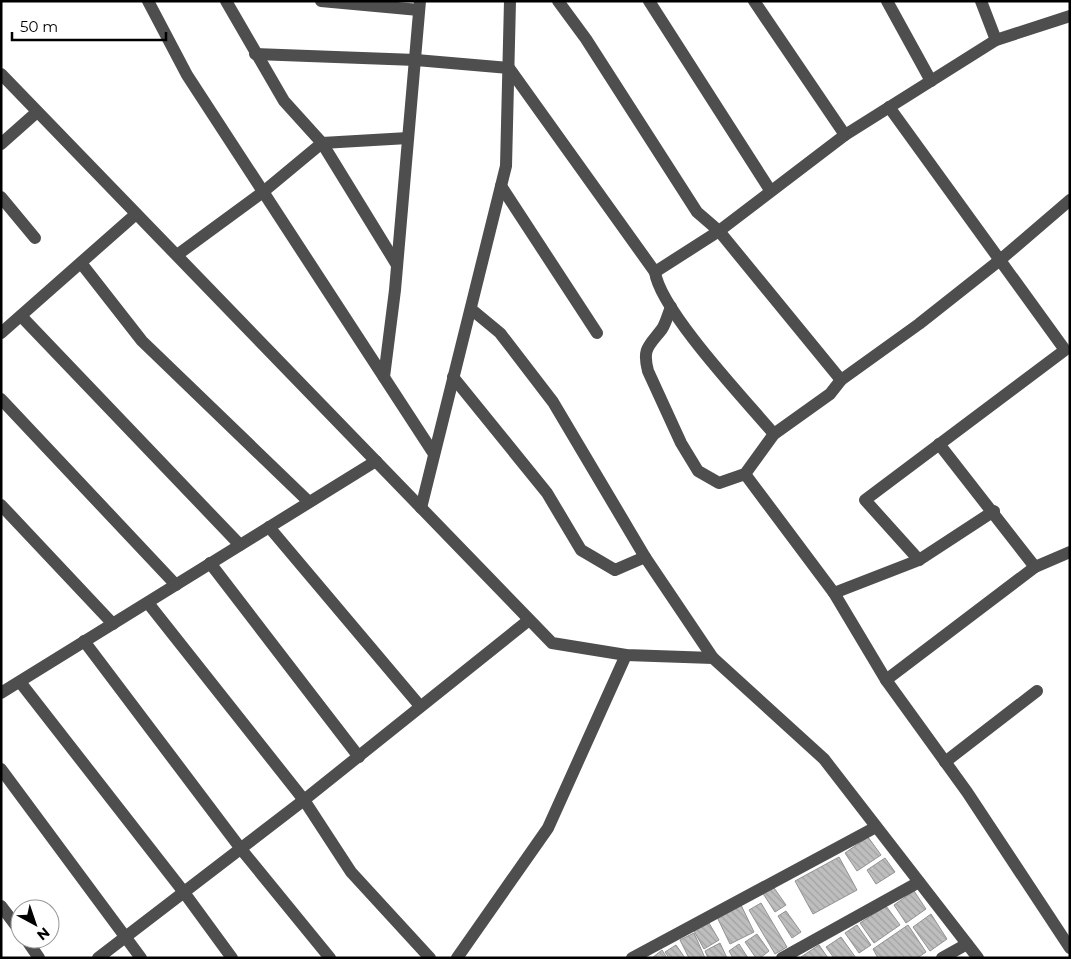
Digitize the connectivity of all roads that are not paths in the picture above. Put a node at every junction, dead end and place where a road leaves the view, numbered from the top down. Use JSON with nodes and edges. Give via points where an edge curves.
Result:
{"nodes":[{"id":1,"x":148,"y":1,"type":"edge"},
{"id":2,"x":226,"y":1,"type":"edge"},
{"id":3,"x":321,"y":1,"type":"edge"},
{"id":4,"x":510,"y":1,"type":"edge"},
{"id":5,"x":558,"y":1,"type":"edge"},
{"id":6,"x":649,"y":1,"type":"edge"},
{"id":7,"x":886,"y":1,"type":"edge"},
{"id":8,"x":981,"y":1,"type":"edge"},
{"id":9,"x":758,"y":3,"type":"edge"},
{"id":10,"x":420,"y":6,"type":"edge"},
{"id":11,"x":1070,"y":16,"type":"edge"},
{"id":12,"x":996,"y":40,"type":"junction"},
{"id":13,"x":255,"y":54,"type":"junction"},
{"id":14,"x":416,"y":60,"type":"junction"},
{"id":15,"x":509,"y":68,"type":"junction"},
{"id":16,"x":1,"y":74,"type":"edge"},
{"id":17,"x":931,"y":81,"type":"junction"},
{"id":18,"x":889,"y":107,"type":"junction"},
{"id":19,"x":37,"y":112,"type":"junction"},
{"id":20,"x":845,"y":135,"type":"junction"},
{"id":21,"x":408,"y":138,"type":"junction"},
{"id":22,"x":322,"y":143,"type":"junction"},
{"id":23,"x":1,"y":144,"type":"edge"},
{"id":24,"x":501,"y":186,"type":"junction"},
{"id":25,"x":770,"y":190,"type":"junction"},
{"id":26,"x":263,"y":192,"type":"junction"},
{"id":27,"x":1,"y":197,"type":"edge"},
{"id":28,"x":1070,"y":200,"type":"edge"},
{"id":29,"x":136,"y":214,"type":"junction"},
{"id":30,"x":719,"y":231,"type":"junction"},
{"id":31,"x":35,"y":238,"type":"dead end"},
{"id":32,"x":177,"y":256,"type":"junction"},
{"id":33,"x":1000,"y":260,"type":"junction"},
{"id":34,"x":81,"y":263,"type":"junction"},
{"id":35,"x":397,"y":265,"type":"junction"},
{"id":36,"x":655,"y":272,"type":"junction"},
{"id":37,"x":671,"y":307,"type":"junction"},
{"id":38,"x":470,"y":309,"type":"junction"},
{"id":39,"x":22,"y":316,"type":"junction"},
{"id":40,"x":597,"y":332,"type":"dead end"},
{"id":41,"x":1,"y":333,"type":"edge"},
{"id":42,"x":1067,"y":348,"type":"edge"},
{"id":43,"x":384,"y":377,"type":"junction"},
{"id":44,"x":454,"y":377,"type":"junction"},
{"id":45,"x":841,"y":380,"type":"junction"},
{"id":46,"x":1,"y":399,"type":"edge"},
{"id":47,"x":774,"y":434,"type":"junction"},
{"id":48,"x":939,"y":444,"type":"junction"},
{"id":49,"x":434,"y":454,"type":"junction"},
{"id":50,"x":376,"y":461,"type":"junction"},
{"id":51,"x":745,"y":474,"type":"junction"},
{"id":52,"x":309,"y":502,"type":"junction"},
{"id":53,"x":1,"y":505,"type":"edge"},
{"id":54,"x":421,"y":508,"type":"junction"},
{"id":55,"x":994,"y":511,"type":"junction"},
{"id":56,"x":269,"y":527,"type":"junction"},
{"id":57,"x":240,"y":545,"type":"junction"},
{"id":58,"x":1070,"y":552,"type":"edge"},
{"id":59,"x":645,"y":557,"type":"junction"},
{"id":60,"x":919,"y":560,"type":"junction"},
{"id":61,"x":210,"y":563,"type":"junction"},
{"id":62,"x":1035,"y":567,"type":"junction"},
{"id":63,"x":176,"y":585,"type":"junction"},
{"id":64,"x":834,"y":592,"type":"junction"},
{"id":65,"x":148,"y":603,"type":"junction"},
{"id":66,"x":530,"y":620,"type":"junction"},
{"id":67,"x":113,"y":624,"type":"junction"},
{"id":68,"x":84,"y":641,"type":"junction"},
{"id":69,"x":626,"y":656,"type":"junction"},
{"id":70,"x":713,"y":658,"type":"junction"},
{"id":71,"x":886,"y":680,"type":"junction"},
{"id":72,"x":20,"y":682,"type":"junction"},
{"id":73,"x":1037,"y":692,"type":"dead end"},
{"id":74,"x":1,"y":693,"type":"edge"},
{"id":75,"x":420,"y":706,"type":"junction"},
{"id":76,"x":360,"y":757,"type":"junction"},
{"id":77,"x":945,"y":762,"type":"junction"},
{"id":78,"x":1,"y":769,"type":"edge"},
{"id":79,"x":304,"y":800,"type":"junction"},
{"id":80,"x":876,"y":826,"type":"junction"},
{"id":81,"x":241,"y":849,"type":"junction"},
{"id":82,"x":919,"y":882,"type":"junction"},
{"id":83,"x":183,"y":891,"type":"junction"},
{"id":84,"x":1,"y":906,"type":"edge"},
{"id":85,"x":10,"y":918,"type":"edge"},
{"id":86,"x":125,"y":937,"type":"junction"},
{"id":87,"x":967,"y":944,"type":"junction"},
{"id":88,"x":1070,"y":948,"type":"edge"},
{"id":89,"x":98,"y":958,"type":"edge"},
{"id":90,"x":141,"y":958,"type":"edge"},
{"id":91,"x":232,"y":958,"type":"edge"},
{"id":92,"x":330,"y":958,"type":"edge"},
{"id":93,"x":430,"y":958,"type":"edge"},
{"id":94,"x":458,"y":958,"type":"edge"},
{"id":95,"x":632,"y":958,"type":"edge"},
{"id":96,"x":782,"y":958,"type":"edge"},
{"id":97,"x":942,"y":958,"type":"edge"},
{"id":98,"x":978,"y":958,"type":"edge"}],
"edges":[{"from":1,"to":26,"type":"street","via":[[187,75]]},
{"from":2,"to":13,"type":"street"},
{"from":3,"to":10,"type":"street"},
{"from":4,"to":15,"type":"street"},
{"from":5,"to":30,"type":"street","via":[[697,212]]},
{"from":6,"to":25,"type":"street"},
{"from":7,"to":17,"type":"street"},
{"from":8,"to":12,"type":"street"},
{"from":9,"to":20,"type":"street"},
{"from":10,"to":14,"type":"street"},
{"from":11,"to":12,"type":"street"},
{"from":12,"to":17,"type":"street"},
{"from":13,"to":14,"type":"street"},
{"from":13,"to":22,"type":"street","via":[[284,100]]},
{"from":14,"to":15,"type":"street"},
{"from":14,"to":21,"type":"street"},
{"from":15,"to":24,"type":"street","via":[[506,166]]},
{"from":15,"to":36,"type":"street"},
{"from":16,"to":19,"type":"street"},
{"from":17,"to":18,"type":"street"},
{"from":18,"to":20,"type":"street"},
{"from":18,"to":33,"type":"street"},
{"from":19,"to":23,"type":"street"},
{"from":19,"to":29,"type":"street"},
{"from":20,"to":25,"type":"street"},
{"from":21,"to":22,"type":"street"},
{"from":21,"to":35,"type":"street"},
{"from":22,"to":26,"type":"street"},
{"from":22,"to":35,"type":"street"},
{"from":24,"to":38,"type":"street"},
{"from":24,"to":40,"type":"street"},
{"from":25,"to":30,"type":"street"},
{"from":26,"to":32,"type":"street"},
{"from":26,"to":43,"type":"street"},
{"from":27,"to":31,"type":"street"},
{"from":28,"to":33,"type":"street"},
{"from":29,"to":32,"type":"street"},
{"from":29,"to":34,"type":"street"},
{"from":30,"to":36,"type":"street"},
{"from":30,"to":45,"type":"street"},
{"from":32,"to":50,"type":"street"},
{"from":33,"to":42,"type":"street"},
{"from":33,"to":45,"type":"street"},
{"from":34,"to":39,"type":"street"},
{"from":34,"to":52,"type":"street","via":[[142,341]]},
{"from":35,"to":43,"type":"street"},
{"from":36,"to":37,"type":"street","via":[[657,285]]},
{"from":37,"to":47,"type":"street","via":[[683,326]]},
{"from":37,"to":51,"type":"street","via":[[663,327],[646,348],[648,371],[698,471],[719,483]]},
{"from":38,"to":44,"type":"street"},
{"from":38,"to":59,"type":"street","via":[[500,333],[553,402]]},
{"from":39,"to":41,"type":"street"},
{"from":39,"to":57,"type":"street"},
{"from":42,"to":48,"type":"street"},
{"from":43,"to":49,"type":"street"},
{"from":44,"to":49,"type":"street"},
{"from":44,"to":59,"type":"street","via":[[547,493],[581,550],[615,570]]},
{"from":45,"to":47,"type":"street","via":[[830,394]]},
{"from":46,"to":63,"type":"street"},
{"from":47,"to":51,"type":"street"},
{"from":48,"to":55,"type":"street"},
{"from":48,"to":60,"type":"street","via":[[864,500]]},
{"from":49,"to":54,"type":"street"},
{"from":50,"to":52,"type":"street"},
{"from":50,"to":54,"type":"street"},
{"from":51,"to":64,"type":"street"},
{"from":52,"to":56,"type":"street"},
{"from":53,"to":67,"type":"street"},
{"from":54,"to":66,"type":"street"},
{"from":55,"to":60,"type":"street"},
{"from":55,"to":62,"type":"street"},
{"from":56,"to":57,"type":"street"},
{"from":56,"to":75,"type":"street"},
{"from":57,"to":61,"type":"street"},
{"from":58,"to":62,"type":"street"},
{"from":59,"to":70,"type":"street"},
{"from":60,"to":64,"type":"street"},
{"from":61,"to":63,"type":"street"},
{"from":61,"to":76,"type":"street"},
{"from":62,"to":71,"type":"street"},
{"from":63,"to":65,"type":"street"},
{"from":64,"to":71,"type":"street"},
{"from":65,"to":67,"type":"street"},
{"from":65,"to":79,"type":"street"},
{"from":66,"to":69,"type":"street","via":[[552,643]]},
{"from":66,"to":75,"type":"street"},
{"from":67,"to":68,"type":"street"},
{"from":68,"to":72,"type":"street"},
{"from":68,"to":81,"type":"street"},
{"from":69,"to":70,"type":"street"},
{"from":69,"to":94,"type":"street","via":[[548,828]]},
{"from":70,"to":80,"type":"street","via":[[824,759]]},
{"from":71,"to":77,"type":"street"},
{"from":72,"to":74,"type":"street"},
{"from":72,"to":83,"type":"street"},
{"from":73,"to":77,"type":"street"},
{"from":75,"to":76,"type":"street"},
{"from":76,"to":79,"type":"street"},
{"from":77,"to":88,"type":"street"},
{"from":78,"to":86,"type":"street"},
{"from":79,"to":81,"type":"street"},
{"from":79,"to":93,"type":"street","via":[[350,872]]},
{"from":80,"to":82,"type":"street"},
{"from":80,"to":95,"type":"street"},
{"from":81,"to":83,"type":"street"},
{"from":81,"to":92,"type":"street"},
{"from":82,"to":87,"type":"street"},
{"from":82,"to":96,"type":"street"},
{"from":83,"to":86,"type":"street"},
{"from":83,"to":91,"type":"street"},
{"from":84,"to":85,"type":"street"},
{"from":86,"to":89,"type":"street"},
{"from":86,"to":90,"type":"street"},
{"from":87,"to":97,"type":"street"},
{"from":87,"to":98,"type":"street"}]}
